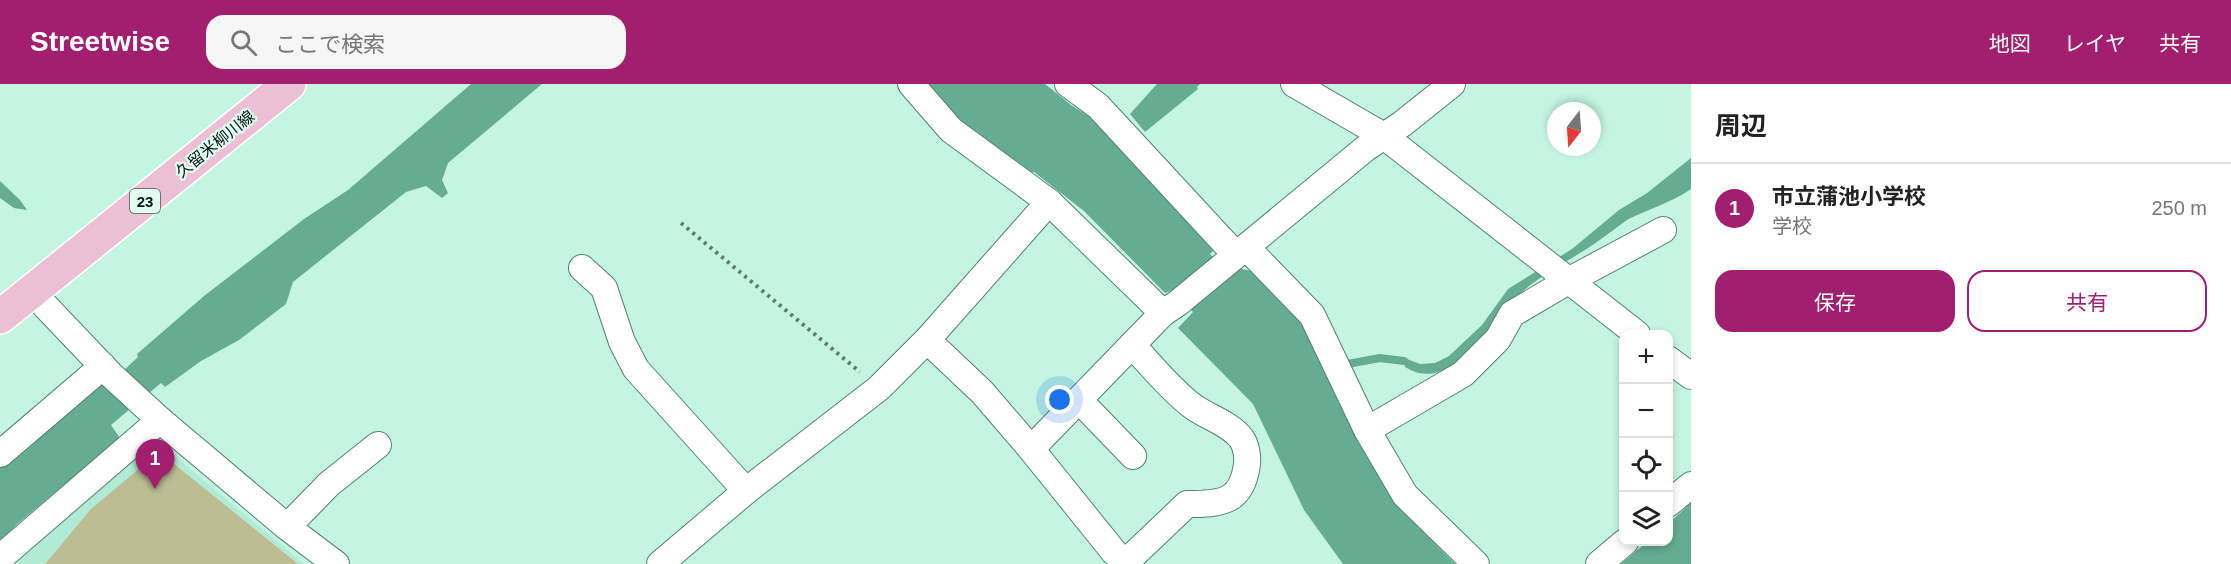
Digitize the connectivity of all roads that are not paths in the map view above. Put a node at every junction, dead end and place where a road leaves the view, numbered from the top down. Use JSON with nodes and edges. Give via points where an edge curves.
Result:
{"nodes":[{"id":1,"x":289,"y":84,"type":"edge"},
{"id":2,"x":911,"y":84,"type":"edge"},
{"id":3,"x":1068,"y":84,"type":"edge"},
{"id":4,"x":1294,"y":84,"type":"edge"},
{"id":5,"x":1452,"y":84,"type":"edge"},
{"id":6,"x":1383,"y":136,"type":"junction"},
{"id":7,"x":1049,"y":202,"type":"junction"},
{"id":8,"x":1663,"y":231,"type":"dead end"},
{"id":9,"x":1236,"y":255,"type":"junction"},
{"id":10,"x":582,"y":268,"type":"dead end"},
{"id":11,"x":1568,"y":281,"type":"junction"},
{"id":12,"x":32,"y":292,"type":"junction"},
{"id":13,"x":1171,"y":308,"type":"junction"},
{"id":14,"x":0,"y":317,"type":"edge"},
{"id":15,"x":1632,"y":330,"type":"edge"},
{"id":16,"x":927,"y":340,"type":"junction"},
{"id":17,"x":1132,"y":345,"type":"junction"},
{"id":18,"x":1673,"y":363,"type":"edge"},
{"id":19,"x":107,"y":370,"type":"junction"},
{"id":20,"x":1691,"y":376,"type":"edge"},
{"id":21,"x":1079,"y":400,"type":"junction"},
{"id":22,"x":152,"y":413,"type":"junction"},
{"id":23,"x":1367,"y":430,"type":"junction"},
{"id":24,"x":378,"y":445,"type":"dead end"},
{"id":25,"x":1031,"y":449,"type":"junction"},
{"id":26,"x":0,"y":454,"type":"edge"},
{"id":27,"x":1133,"y":456,"type":"dead end"},
{"id":28,"x":1691,"y":485,"type":"edge"},
{"id":29,"x":746,"y":491,"type":"junction"},
{"id":30,"x":1673,"y":500,"type":"edge"},
{"id":31,"x":287,"y":527,"type":"junction"},
{"id":32,"x":1620,"y":546,"type":"edge"},
{"id":33,"x":0,"y":558,"type":"edge"},
{"id":34,"x":1125,"y":563,"type":"edge"},
{"id":35,"x":336,"y":564,"type":"edge"},
{"id":36,"x":660,"y":564,"type":"edge"},
{"id":37,"x":1476,"y":564,"type":"edge"},
{"id":38,"x":1599,"y":564,"type":"edge"}],
"edges":[{"from":1,"to":12,"type":"main road","name":"久留米柳川線","number":"23"},
{"from":2,"to":7,"type":"street","via":[[951,130]]},
{"from":3,"to":9,"type":"street","via":[[1098,106]]},
{"from":4,"to":6,"type":"street"},
{"from":5,"to":6,"type":"street"},
{"from":6,"to":9,"type":"street"},
{"from":6,"to":11,"type":"street"},
{"from":7,"to":13,"type":"street"},
{"from":7,"to":16,"type":"street"},
{"from":8,"to":11,"type":"street"},
{"from":9,"to":13,"type":"street"},
{"from":9,"to":23,"type":"street","via":[[1312,315]]},
{"from":10,"to":29,"type":"street","via":[[604,288],[622,342],[636,369]]},
{"from":11,"to":15,"type":"street"},
{"from":11,"to":23,"type":"street","via":[[1512,314],[1498,339],[1463,374]]},
{"from":12,"to":14,"type":"main road","name":"久留米柳川線","number":"23"},
{"from":12,"to":19,"type":"street"},
{"from":13,"to":17,"type":"street"},
{"from":16,"to":25,"type":"street","via":[[982,392]]},
{"from":16,"to":29,"type":"street","via":[[879,388]]},
{"from":17,"to":21,"type":"street"},
{"from":17,"to":34,"type":"street","via":[[1191,405],[1242,439],[1248,456],[1238,493],[1215,504],[1187,504]]},
{"from":18,"to":20,"type":"street"},
{"from":19,"to":22,"type":"street"},
{"from":19,"to":26,"type":"street"},
{"from":21,"to":25,"type":"street"},
{"from":21,"to":27,"type":"street"},
{"from":22,"to":31,"type":"street"},
{"from":22,"to":33,"type":"street"},
{"from":23,"to":37,"type":"street","via":[[1405,495]]},
{"from":24,"to":31,"type":"street","via":[[329,484]]},
{"from":25,"to":34,"type":"street"},
{"from":28,"to":30,"type":"street"},
{"from":29,"to":36,"type":"street"},
{"from":31,"to":35,"type":"street"},
{"from":32,"to":38,"type":"street"}]}
